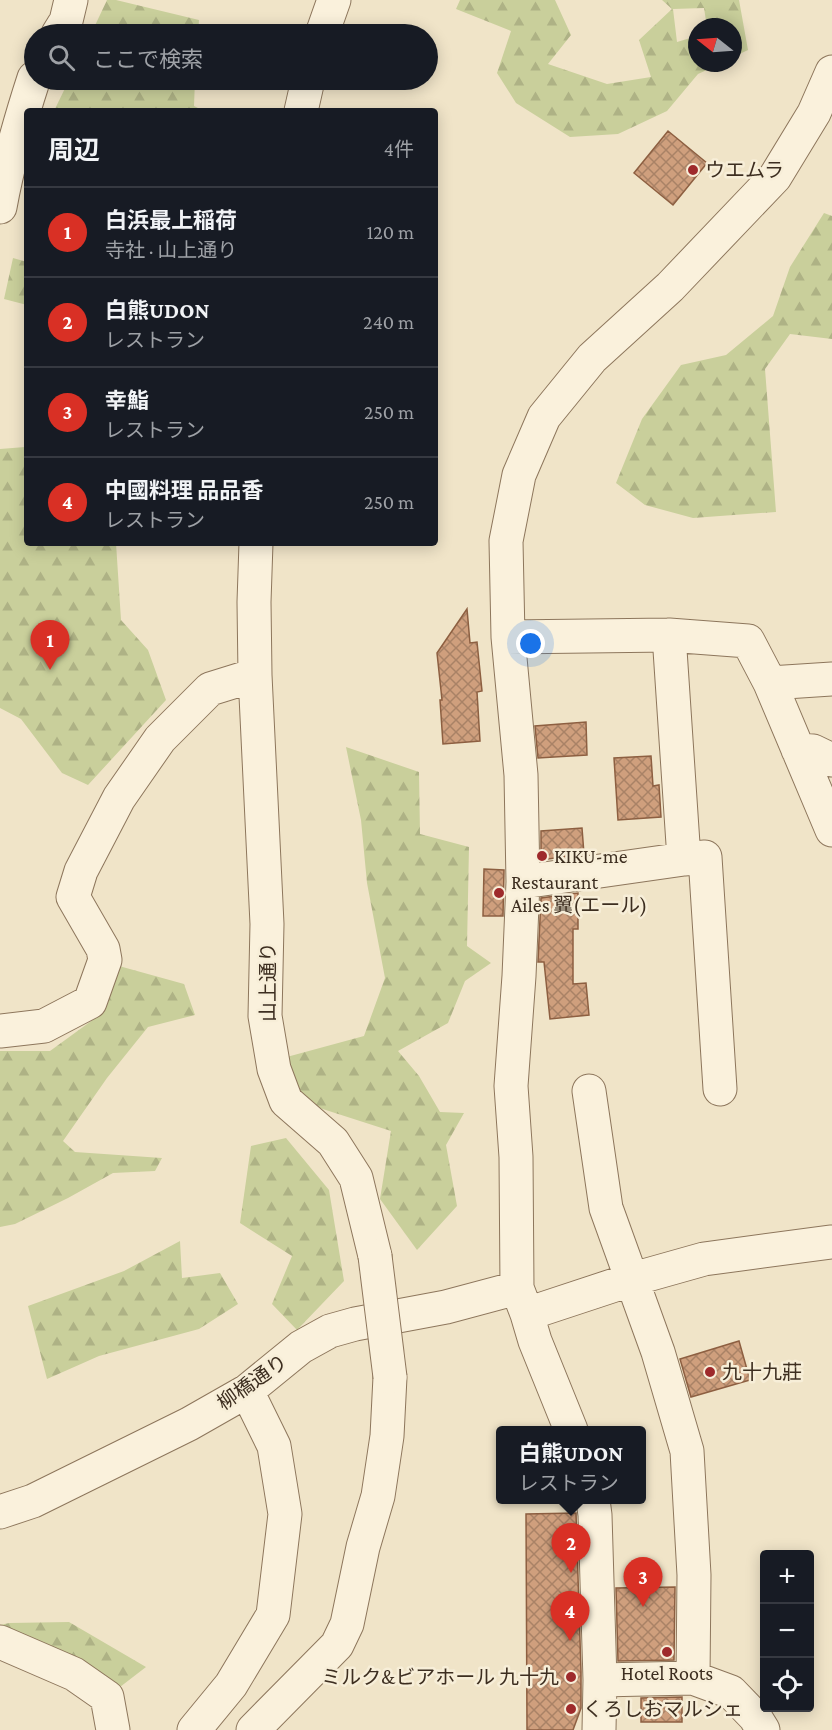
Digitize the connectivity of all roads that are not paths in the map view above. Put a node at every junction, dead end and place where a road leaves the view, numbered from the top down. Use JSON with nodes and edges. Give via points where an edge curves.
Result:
{"nodes":[{"id":1,"x":71,"y":0,"type":"edge"},
{"id":2,"x":334,"y":0,"type":"edge"},
{"id":3,"x":64,"y":24,"type":"edge"},
{"id":4,"x":326,"y":24,"type":"edge"},
{"id":5,"x":832,"y":72,"type":"edge"},
{"id":6,"x":30,"y":90,"type":"edge"},
{"id":7,"x":306,"y":90,"type":"edge"},
{"id":8,"x":24,"y":108,"type":"edge"},
{"id":9,"x":302,"y":108,"type":"edge"},
{"id":10,"x":24,"y":109,"type":"edge"},
{"id":11,"x":2,"y":187,"type":"edge"},
{"id":12,"x":256,"y":546,"type":"edge"},
{"id":13,"x":669,"y":636,"type":"junction"},
{"id":14,"x":508,"y":637,"type":"junction"},
{"id":15,"x":255,"y":675,"type":"junction"},
{"id":16,"x":832,"y":679,"type":"edge"},
{"id":17,"x":770,"y":683,"type":"junction"},
{"id":18,"x":798,"y":750,"type":"junction"},
{"id":19,"x":832,"y":760,"type":"edge"},
{"id":20,"x":832,"y":830,"type":"edge"},
{"id":21,"x":684,"y":859,"type":"junction"},
{"id":22,"x":523,"y":882,"type":"junction"},
{"id":23,"x":0,"y":1031,"type":"edge"},
{"id":24,"x":720,"y":1089,"type":"dead end"},
{"id":25,"x":589,"y":1091,"type":"dead end"},
{"id":26,"x":830,"y":1242,"type":"dead end"},
{"id":27,"x":633,"y":1279,"type":"junction"},
{"id":28,"x":522,"y":1301,"type":"junction"},
{"id":29,"x":246,"y":1391,"type":"junction"},
{"id":30,"x":569,"y":1426,"type":"edge"},
{"id":31,"x":593,"y":1504,"type":"edge"},
{"id":32,"x":0,"y":1512,"type":"edge"},
{"id":33,"x":0,"y":1642,"type":"edge"},
{"id":34,"x":693,"y":1678,"type":"junction"},
{"id":35,"x":600,"y":1680,"type":"junction"},
{"id":36,"x":113,"y":1730,"type":"edge"},
{"id":37,"x":194,"y":1730,"type":"edge"},
{"id":38,"x":253,"y":1730,"type":"edge"},
{"id":39,"x":599,"y":1730,"type":"edge"},
{"id":40,"x":763,"y":1730,"type":"edge"}],
"edges":[{"from":1,"to":3,"type":"street"},
{"from":2,"to":4,"type":"street"},
{"from":5,"to":14,"type":"street","via":[[814,113],[775,177],[670,287],[592,358],[544,417],[519,476],[506,541]]},
{"from":6,"to":8,"type":"street"},
{"from":7,"to":9,"type":"street"},
{"from":10,"to":11,"type":"street"},
{"from":12,"to":15,"type":"street","name":"山上通り"},
{"from":13,"to":14,"type":"street"},
{"from":13,"to":17,"type":"street","via":[[748,641]]},
{"from":13,"to":21,"type":"street"},
{"from":14,"to":22,"type":"street","via":[[521,774]]},
{"from":15,"to":23,"type":"street","via":[[210,689],[160,739],[119,798],[81,871],[73,897],[105,960],[90,1002],[44,1026]]},
{"from":15,"to":38,"type":"street","name":"山上通り","bridge":true,"via":[[267,924],[265,1016],[274,1069],[286,1101],[333,1142],[356,1178],[375,1256],[390,1377],[378,1496],[347,1624],[337,1645]]},
{"from":16,"to":17,"type":"street"},
{"from":17,"to":18,"type":"street"},
{"from":18,"to":19,"type":"street","via":[[813,751]]},
{"from":18,"to":20,"type":"street"},
{"from":21,"to":22,"type":"street"},
{"from":21,"to":24,"type":"street","via":[[705,857]]},
{"from":22,"to":28,"type":"street","via":[[511,1086]]},
{"from":25,"to":27,"type":"street","via":[[606,1208]]},
{"from":26,"to":27,"type":"street","name":"柳橋通り","via":[[704,1259]]},
{"from":27,"to":28,"type":"street","name":"柳橋通り"},
{"from":27,"to":34,"type":"street","via":[[687,1451],[694,1575]]},
{"from":28,"to":29,"type":"street","name":"柳橋通り","via":[[446,1307],[330,1331],[302,1347]]},
{"from":28,"to":30,"type":"street"},
{"from":29,"to":32,"type":"street","name":"柳橋通り","via":[[54,1491]]},
{"from":29,"to":37,"type":"street","via":[[274,1446],[285,1514],[273,1615],[231,1686]]},
{"from":31,"to":35,"type":"street"},
{"from":33,"to":36,"type":"street","via":[[74,1674],[107,1697]]},
{"from":34,"to":35,"type":"street"},
{"from":34,"to":40,"type":"street","via":[[731,1692]]},
{"from":35,"to":39,"type":"street"}]}
